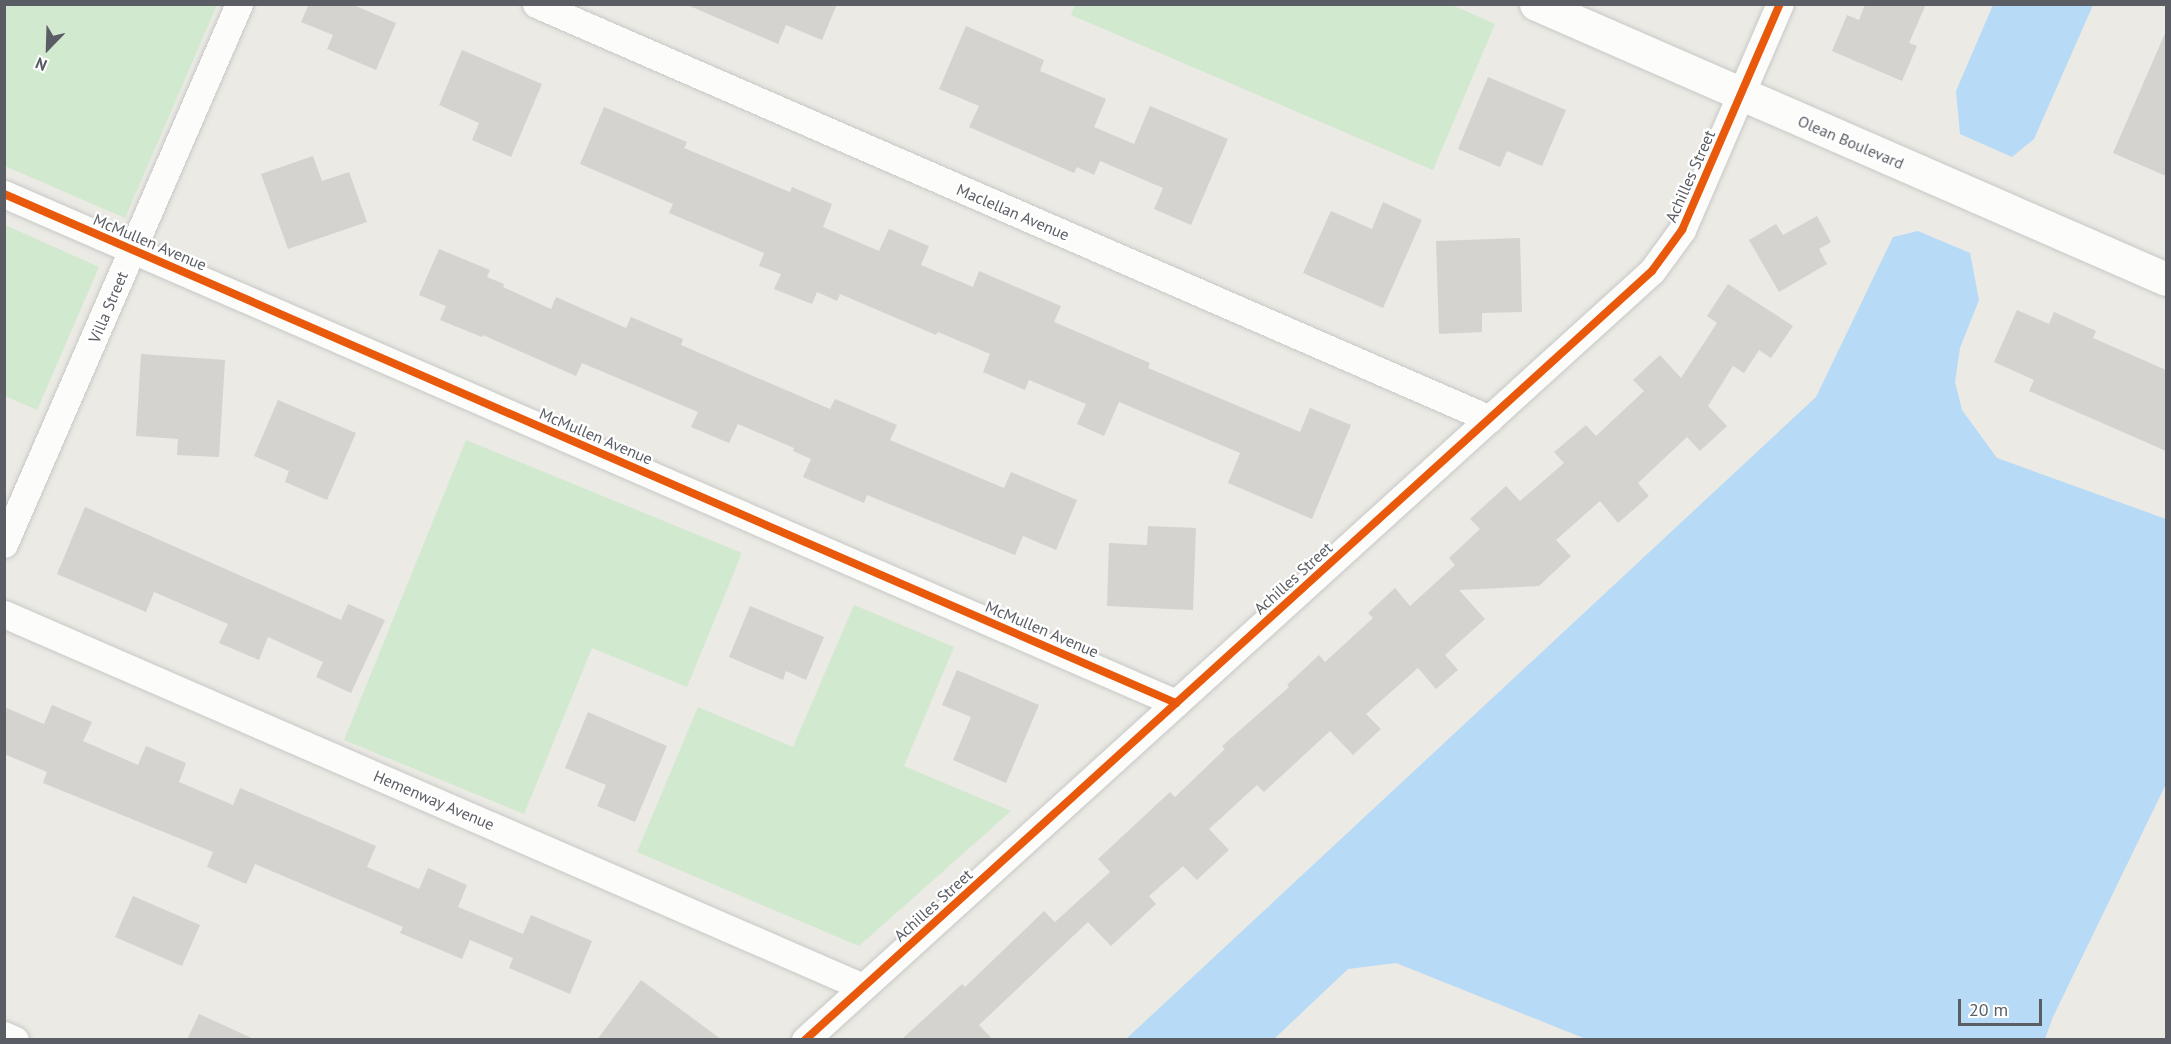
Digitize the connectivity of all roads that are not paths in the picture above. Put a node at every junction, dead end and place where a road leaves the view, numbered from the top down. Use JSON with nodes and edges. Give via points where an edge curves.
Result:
{"nodes":[{"id":1,"x":239,"y":4,"type":"edge"},
{"id":2,"x":536,"y":4,"type":"edge"},
{"id":3,"x":1536,"y":4,"type":"edge"},
{"id":4,"x":1780,"y":4,"type":"edge"},
{"id":5,"x":1741,"y":94,"type":"junction"},
{"id":6,"x":4,"y":194,"type":"edge"},
{"id":7,"x":133,"y":249,"type":"junction"},
{"id":8,"x":2166,"y":279,"type":"edge"},
{"id":9,"x":1490,"y":419,"type":"junction"},
{"id":10,"x":4,"y":544,"type":"edge"},
{"id":11,"x":4,"y":614,"type":"edge"},
{"id":12,"x":1176,"y":703,"type":"junction"},
{"id":13,"x":863,"y":987,"type":"junction"},
{"id":14,"x":4,"y":1035,"type":"edge"},
{"id":15,"x":15,"y":1040,"type":"edge"},
{"id":16,"x":805,"y":1040,"type":"edge"}],
"edges":[{"from":1,"to":7,"type":"street","name":"Villa Street"},
{"from":2,"to":9,"type":"street","name":"Maclellan Avenue"},
{"from":3,"to":5,"type":"street","name":"Olean Boulevard"},
{"from":4,"to":5,"type":"street","name":"Achilles Street"},
{"from":5,"to":8,"type":"street","name":"Olean Boulevard"},
{"from":5,"to":9,"type":"street","name":"Achilles Street","via":[[1682,230],[1652,271]]},
{"from":6,"to":7,"type":"street","name":"McMullen Avenue"},
{"from":7,"to":10,"type":"street","name":"Villa Street"},
{"from":7,"to":12,"type":"street","name":"McMullen Avenue"},
{"from":9,"to":12,"type":"street","name":"Achilles Street"},
{"from":11,"to":13,"type":"street","name":"Hemenway Avenue"},
{"from":12,"to":13,"type":"street","name":"Achilles Street"},
{"from":13,"to":16,"type":"street","name":"Achilles Street"},
{"from":14,"to":15,"type":"street"}]}
